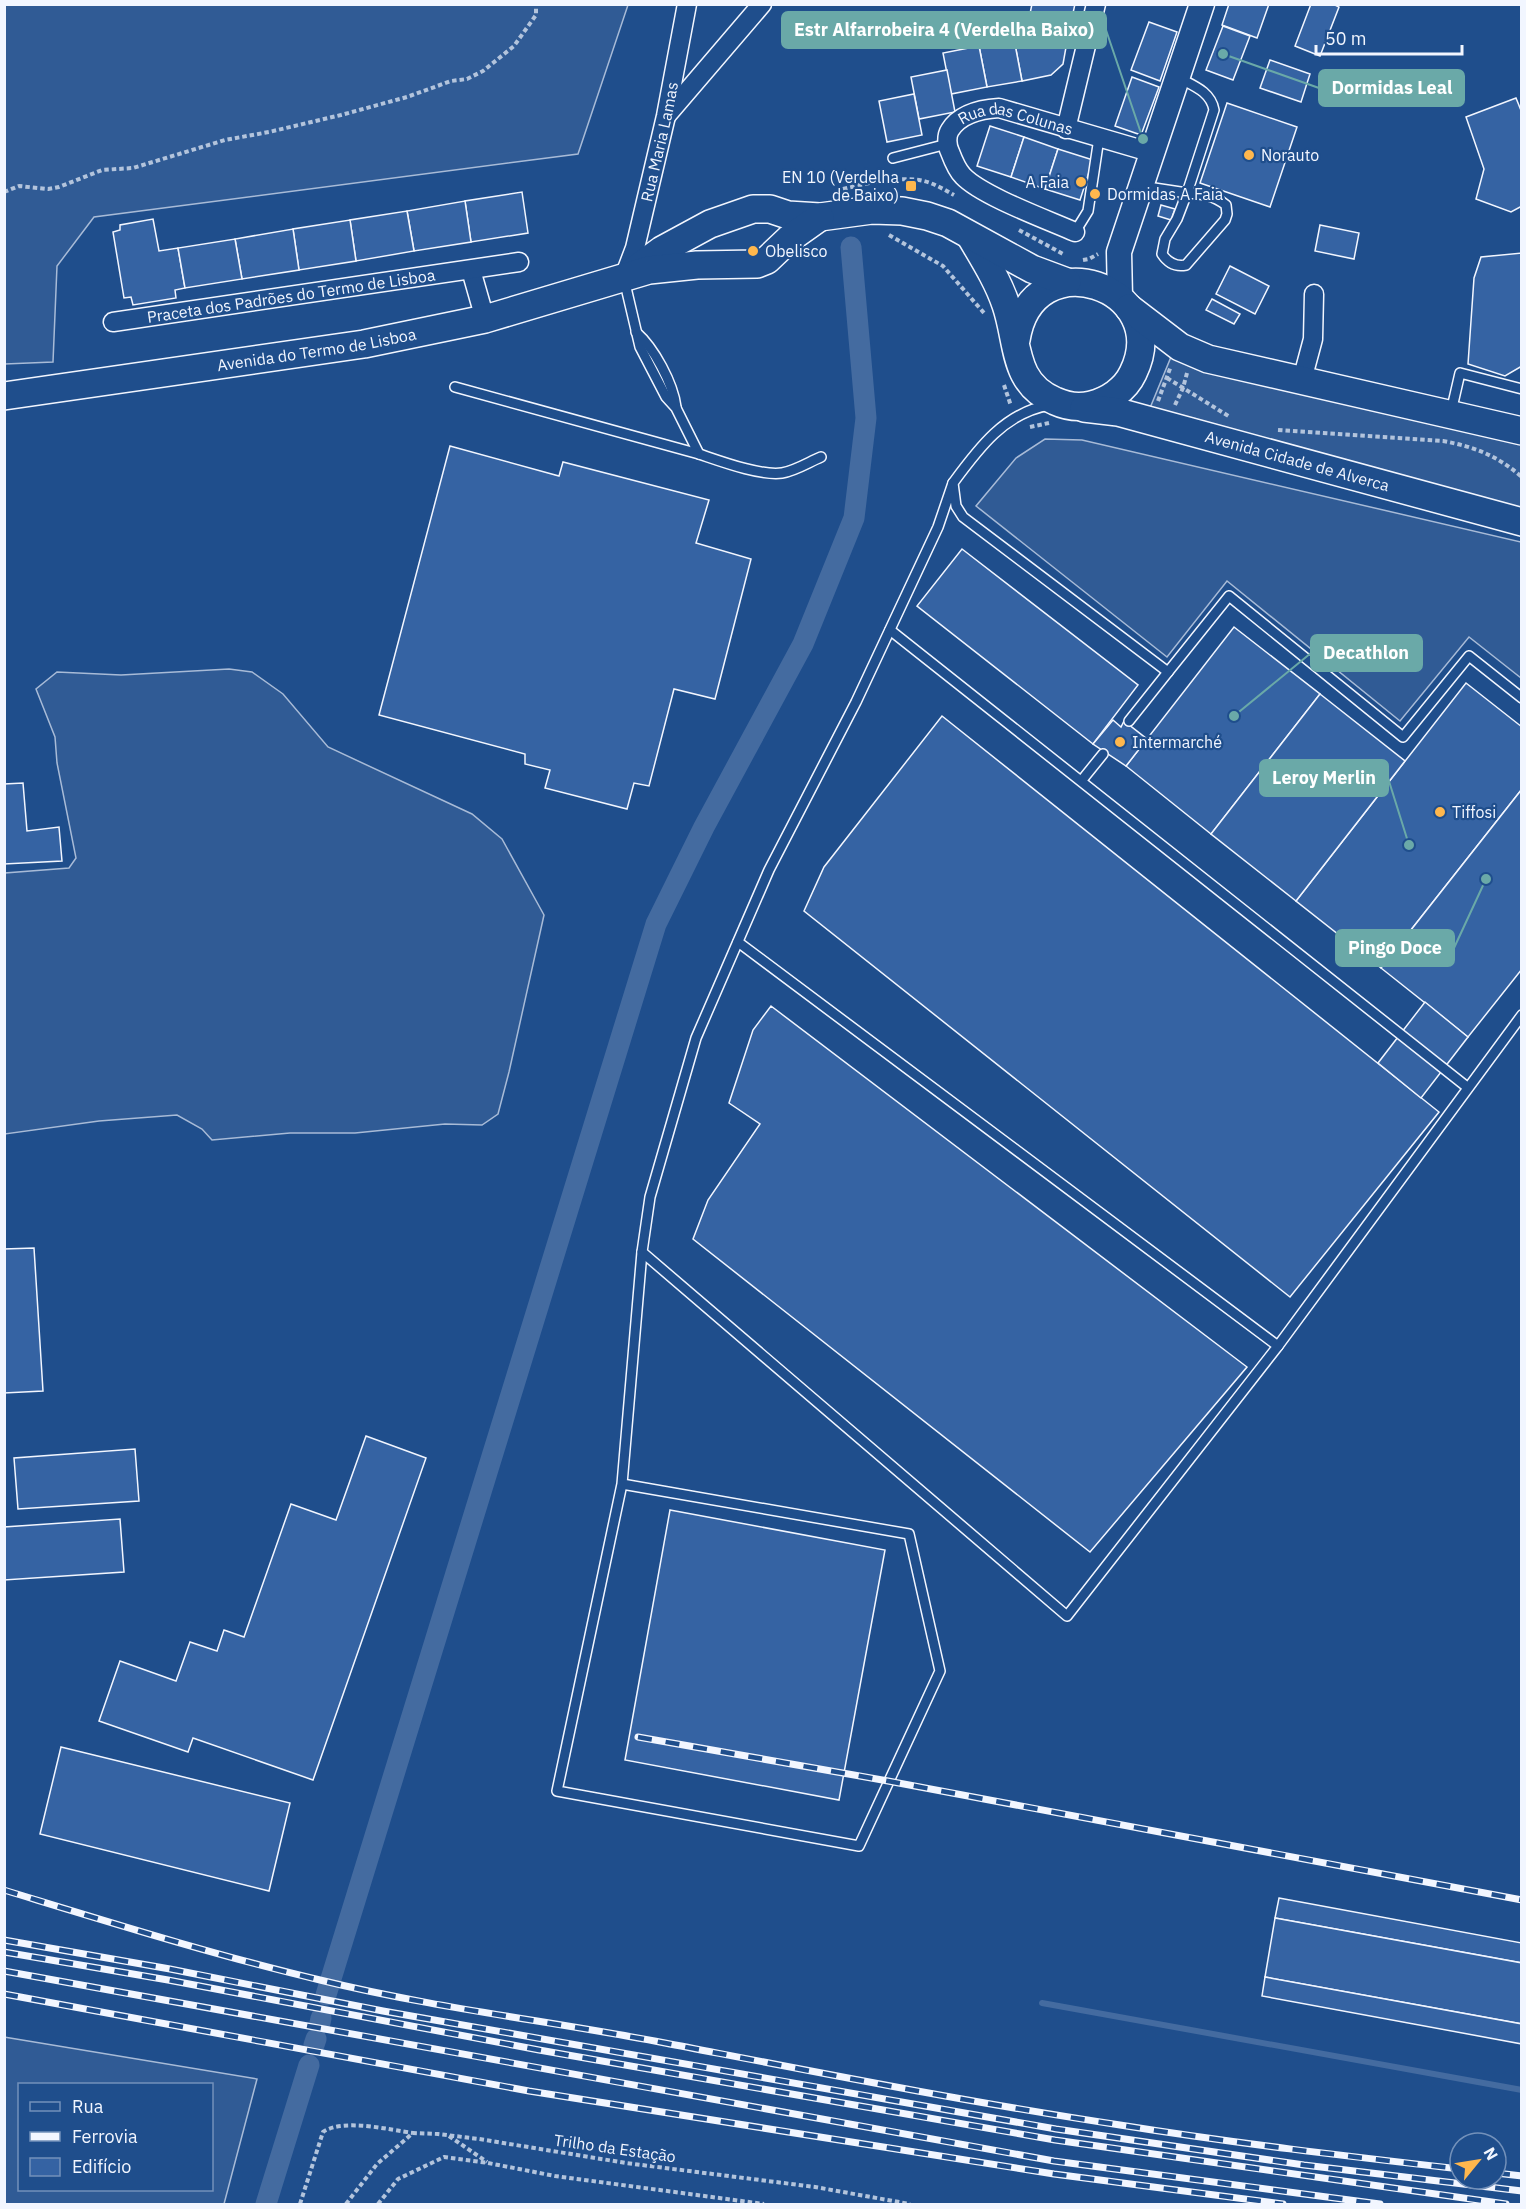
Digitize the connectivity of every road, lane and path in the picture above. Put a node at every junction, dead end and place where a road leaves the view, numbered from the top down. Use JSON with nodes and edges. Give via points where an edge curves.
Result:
{"nodes":[{"id":1,"x":687,"y":4,"type":"edge"},
{"id":2,"x":762,"y":4,"type":"edge"},
{"id":3,"x":1095,"y":4,"type":"edge"},
{"id":4,"x":1202,"y":4,"type":"edge"},
{"id":5,"x":534,"y":5,"type":"edge"},
{"id":6,"x":1176,"y":77,"type":"junction"},
{"id":7,"x":666,"y":116,"type":"junction"},
{"id":8,"x":1066,"y":129,"type":"junction"},
{"id":9,"x":1099,"y":138,"type":"junction"},
{"id":10,"x":947,"y":144,"type":"junction"},
{"id":11,"x":1153,"y":153,"type":"junction"},
{"id":12,"x":893,"y":158,"type":"dead end"},
{"id":13,"x":1142,"y":186,"type":"junction"},
{"id":14,"x":4,"y":192,"type":"edge"},
{"id":15,"x":1187,"y":193,"type":"junction"},
{"id":16,"x":820,"y":217,"type":"junction"},
{"id":17,"x":1076,"y":232,"type":"joint"},
{"id":18,"x":971,"y":237,"type":"junction"},
{"id":19,"x":1119,"y":252,"type":"junction"},
{"id":20,"x":519,"y":262,"type":"dead end"},
{"id":21,"x":471,"y":270,"type":"junction"},
{"id":22,"x":623,"y":278,"type":"junction"},
{"id":23,"x":1074,"y":282,"type":"junction"},
{"id":24,"x":1314,"y":294,"type":"dead end"},
{"id":25,"x":1124,"y":303,"type":"junction"},
{"id":26,"x":485,"y":319,"type":"junction"},
{"id":27,"x":113,"y":322,"type":"dead end"},
{"id":28,"x":1016,"y":340,"type":"junction"},
{"id":29,"x":1194,"y":353,"type":"junction"},
{"id":30,"x":1167,"y":378,"type":"dead end"},
{"id":31,"x":1302,"y":380,"type":"junction"},
{"id":32,"x":455,"y":387,"type":"dead end"},
{"id":33,"x":1184,"y":388,"type":"junction"},
{"id":34,"x":1521,"y":389,"type":"edge"},
{"id":35,"x":4,"y":396,"type":"edge"},
{"id":36,"x":1067,"y":405,"type":"junction"},
{"id":37,"x":1450,"y":414,"type":"junction"},
{"id":38,"x":1239,"y":420,"type":"dead end"},
{"id":39,"x":1165,"y":426,"type":"junction"},
{"id":40,"x":1272,"y":429,"type":"dead end"},
{"id":41,"x":1521,"y":431,"type":"edge"},
{"id":42,"x":699,"y":454,"type":"junction"},
{"id":43,"x":821,"y":457,"type":"dead end"},
{"id":44,"x":1521,"y":477,"type":"edge"},
{"id":45,"x":953,"y":483,"type":"junction"},
{"id":46,"x":1521,"y":522,"type":"edge"},
{"id":47,"x":890,"y":630,"type":"junction"},
{"id":48,"x":1168,"y":672,"type":"junction"},
{"id":49,"x":1521,"y":698,"type":"edge"},
{"id":50,"x":1129,"y":721,"type":"dead end"},
{"id":51,"x":1103,"y":754,"type":"dead end"},
{"id":52,"x":1082,"y":780,"type":"junction"},
{"id":53,"x":738,"y":942,"type":"junction"},
{"id":54,"x":1521,"y":1015,"type":"edge"},
{"id":55,"x":1467,"y":1087,"type":"junction"},
{"id":56,"x":642,"y":1252,"type":"junction"},
{"id":57,"x":1278,"y":1346,"type":"junction"},
{"id":58,"x":622,"y":1484,"type":"junction"},
{"id":59,"x":413,"y":2133,"type":"junction"},
{"id":60,"x":448,"y":2136,"type":"junction"},
{"id":61,"x":488,"y":2163,"type":"junction"},
{"id":62,"x":300,"y":2205,"type":"edge"},
{"id":63,"x":346,"y":2205,"type":"edge"},
{"id":64,"x":378,"y":2205,"type":"edge"},
{"id":65,"x":764,"y":2205,"type":"edge"},
{"id":66,"x":910,"y":2205,"type":"edge"}],
"edges":[{"from":1,"to":7,"type":"street","name":"Rua Maria Lamas"},
{"from":2,"to":7,"type":"street"},
{"from":3,"to":8,"type":"street"},
{"from":4,"to":6,"type":"main road"},
{"from":5,"to":14,"type":"path","via":[[536,15],[514,46],[467,80],[451,81],[341,115],[225,140],[133,168],[102,170],[48,189],[20,186]]},
{"from":6,"to":11,"type":"main road"},
{"from":6,"to":15,"type":"lane","via":[[1209,96],[1214,110]]},
{"from":7,"to":22,"type":"street","name":"Rua Maria Lamas","via":[[635,248]]},
{"from":8,"to":9,"type":"street","name":"Rua das Colunas"},
{"from":8,"to":10,"type":"street","name":"Rua das Colunas","via":[[999,108],[984,109],[965,117],[950,130]]},
{"from":9,"to":11,"type":"street","name":"Rua das Colunas"},
{"from":9,"to":17,"type":"lane","via":[[1088,212]]},
{"from":10,"to":12,"type":"lane"},
{"from":10,"to":17,"type":"street","name":"Rua das Colunas","via":[[963,177],[983,191]]},
{"from":11,"to":13,"type":"main road"},
{"from":13,"to":15,"type":"lane"},
{"from":13,"to":19,"type":"main road"},
{"from":15,"to":15,"type":"lane","via":[[1162,254],[1182,266],[1191,262],[1227,214],[1226,205],[1217,198]]},
{"from":16,"to":18,"type":"main road","name":"Avenida do Termo de Lisboa","via":[[872,210],[902,211],[948,223]]},
{"from":16,"to":22,"type":"main road","name":"Avenida do Termo de Lisboa","via":[[758,264],[659,269]]},
{"from":16,"to":22,"type":"main road","name":"Avenida do Termo de Lisboa","via":[[753,208],[662,250]]},
{"from":18,"to":23,"type":"main road","name":"Avenida do Termo de Lisboa","via":[[1032,269]]},
{"from":18,"to":28,"type":"main road","via":[[997,283]]},
{"from":19,"to":23,"type":"main road","via":[[1105,267]]},
{"from":19,"to":25,"type":"main road"},
{"from":20,"to":21,"type":"street","name":"Praceta dos Padrões do Termo de Lisboa"},
{"from":21,"to":26,"type":"street"},
{"from":21,"to":27,"type":"street","name":"Praceta dos Padrões do Termo de Lisboa"},
{"from":22,"to":26,"type":"main road","name":"Avenida do Termo de Lisboa"},
{"from":22,"to":42,"type":"lane","via":[[640,347]]},
{"from":23,"to":25,"type":"main road","via":[[1108,289]]},
{"from":23,"to":28,"type":"main road","via":[[1054,286],[1031,302]]},
{"from":24,"to":31,"type":"street","via":[[1313,339]]},
{"from":25,"to":29,"type":"main road","via":[[1180,347]]},
{"from":25,"to":36,"type":"main road","via":[[1136,321],[1140,341],[1132,376],[1124,387],[1101,402]]},
{"from":26,"to":35,"type":"main road","name":"Avenida do Termo de Lisboa","via":[[363,344]]},
{"from":28,"to":36,"type":"main road","via":[[1020,368],[1027,380],[1042,394]]},
{"from":29,"to":31,"type":"main road"},
{"from":29,"to":33,"type":"path"},
{"from":30,"to":33,"type":"path"},
{"from":31,"to":37,"type":"main road"},
{"from":32,"to":42,"type":"lane"},
{"from":33,"to":38,"type":"path"},
{"from":33,"to":39,"type":"path"},
{"from":34,"to":37,"type":"lane","via":[[1460,373]]},
{"from":36,"to":39,"type":"main road","name":"Avenida Cidade de Alverca","via":[[1118,412]]},
{"from":36,"to":45,"type":"lane","via":[[1034,407],[1007,423],[982,444]]},
{"from":37,"to":41,"type":"main road"},
{"from":39,"to":46,"type":"main road","name":"Avenida Cidade de Alverca"},
{"from":40,"to":44,"type":"path","via":[[1465,445],[1492,455]]},
{"from":42,"to":43,"type":"lane","via":[[773,473]]},
{"from":45,"to":47,"type":"lane","via":[[938,527]]},
{"from":45,"to":48,"type":"lane","via":[[956,506],[963,517]]},
{"from":47,"to":52,"type":"lane"},
{"from":47,"to":53,"type":"lane","via":[[769,870]]},
{"from":48,"to":49,"type":"lane","via":[[1229,596],[1403,737],[1469,656]]},
{"from":48,"to":50,"type":"lane"},
{"from":51,"to":52,"type":"lane"},
{"from":52,"to":55,"type":"lane"},
{"from":53,"to":56,"type":"lane","via":[[696,1038],[650,1197]]},
{"from":53,"to":57,"type":"lane"},
{"from":54,"to":55,"type":"lane"},
{"from":55,"to":57,"type":"lane"},
{"from":56,"to":57,"type":"lane","via":[[1067,1616]]},
{"from":56,"to":58,"type":"lane"},
{"from":58,"to":58,"type":"lane","via":[[557,1791],[859,1846],[940,1671],[909,1534]]},
{"from":59,"to":60,"type":"path","name":"Trilho da Estação"},
{"from":59,"to":62,"type":"path","name":"Trilho da Estação","via":[[331,2126],[324,2132]]},
{"from":59,"to":63,"type":"path","via":[[377,2164]]},
{"from":60,"to":61,"type":"path"},
{"from":60,"to":66,"type":"path","name":"Trilho da Estação","via":[[814,2187]]},
{"from":61,"to":64,"type":"path","via":[[444,2157],[398,2179]]},
{"from":61,"to":65,"type":"path"}]}
